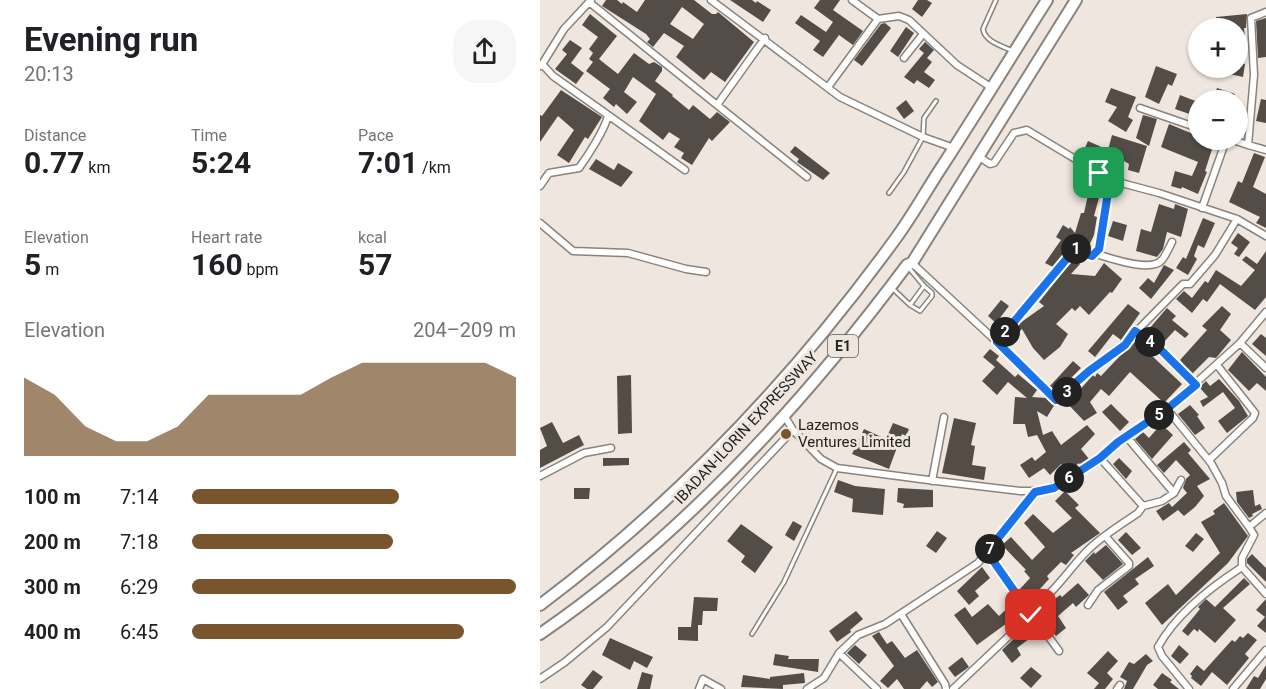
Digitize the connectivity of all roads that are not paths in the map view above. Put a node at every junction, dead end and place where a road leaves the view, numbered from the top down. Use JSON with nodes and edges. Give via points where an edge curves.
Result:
{"nodes":[{"id":1,"x":711,"y":0,"type":"edge"},
{"id":2,"x":852,"y":0,"type":"edge"},
{"id":3,"x":996,"y":0,"type":"edge"},
{"id":4,"x":1047,"y":0,"type":"edge"},
{"id":5,"x":1076,"y":0,"type":"edge"},
{"id":6,"x":590,"y":1,"type":"edge"},
{"id":7,"x":863,"y":3,"type":"edge"},
{"id":8,"x":1266,"y":12,"type":"edge"},
{"id":9,"x":878,"y":19,"type":"junction"},
{"id":10,"x":923,"y":34,"type":"junction"},
{"id":11,"x":765,"y":38,"type":"junction"},
{"id":12,"x":1014,"y":52,"type":"junction"},
{"id":13,"x":904,"y":58,"type":"dead end"},
{"id":14,"x":541,"y":66,"type":"edge"},
{"id":15,"x":828,"y":87,"type":"junction"},
{"id":16,"x":992,"y":88,"type":"junction"},
{"id":17,"x":936,"y":101,"type":"dead end"},
{"id":18,"x":717,"y":105,"type":"junction"},
{"id":19,"x":1140,"y":108,"type":"dead end"},
{"id":20,"x":608,"y":115,"type":"junction"},
{"id":21,"x":1188,"y":125,"type":"edge"},
{"id":22,"x":923,"y":136,"type":"junction"},
{"id":23,"x":1248,"y":145,"type":"joint"},
{"id":24,"x":954,"y":148,"type":"junction"},
{"id":25,"x":1222,"y":150,"type":"edge"},
{"id":26,"x":1266,"y":150,"type":"edge"},
{"id":27,"x":978,"y":156,"type":"junction"},
{"id":28,"x":685,"y":170,"type":"dead end"},
{"id":29,"x":807,"y":177,"type":"dead end"},
{"id":30,"x":1110,"y":180,"type":"junction"},
{"id":31,"x":540,"y":186,"type":"edge"},
{"id":32,"x":889,"y":193,"type":"dead end"},
{"id":33,"x":1202,"y":208,"type":"junction"},
{"id":34,"x":1237,"y":219,"type":"junction"},
{"id":35,"x":540,"y":224,"type":"edge"},
{"id":36,"x":1266,"y":236,"type":"edge"},
{"id":37,"x":1172,"y":242,"type":"dead end"},
{"id":38,"x":1096,"y":254,"type":"junction"},
{"id":39,"x":910,"y":264,"type":"junction"},
{"id":40,"x":706,"y":272,"type":"dead end"},
{"id":41,"x":924,"y":286,"type":"junction"},
{"id":42,"x":891,"y":287,"type":"junction"},
{"id":43,"x":910,"y":305,"type":"junction"},
{"id":44,"x":1266,"y":312,"type":"edge"},
{"id":45,"x":1135,"y":331,"type":"junction"},
{"id":46,"x":997,"y":342,"type":"junction"},
{"id":47,"x":1240,"y":343,"type":"junction"},
{"id":48,"x":1217,"y":365,"type":"junction"},
{"id":49,"x":1266,"y":368,"type":"edge"},
{"id":50,"x":1196,"y":385,"type":"junction"},
{"id":51,"x":1167,"y":409,"type":"junction"},
{"id":52,"x":784,"y":415,"type":"junction"},
{"id":53,"x":944,"y":417,"type":"dead end"},
{"id":54,"x":793,"y":430,"type":"junction"},
{"id":55,"x":1126,"y":436,"type":"junction"},
{"id":56,"x":611,"y":448,"type":"dead end"},
{"id":57,"x":1100,"y":458,"type":"junction"},
{"id":58,"x":1209,"y":460,"type":"junction"},
{"id":59,"x":837,"y":468,"type":"junction"},
{"id":60,"x":540,"y":476,"type":"edge"},
{"id":61,"x":1180,"y":480,"type":"dead end"},
{"id":62,"x":932,"y":481,"type":"junction"},
{"id":63,"x":1035,"y":492,"type":"junction"},
{"id":64,"x":1174,"y":493,"type":"junction"},
{"id":65,"x":1143,"y":506,"type":"junction"},
{"id":66,"x":1266,"y":513,"type":"edge"},
{"id":67,"x":1249,"y":527,"type":"junction"},
{"id":68,"x":1106,"y":537,"type":"junction"},
{"id":69,"x":987,"y":552,"type":"junction"},
{"id":70,"x":1242,"y":567,"type":"junction"},
{"id":71,"x":1266,"y":594,"type":"edge"},
{"id":72,"x":540,"y":604,"type":"edge"},
{"id":73,"x":1088,"y":605,"type":"dead end"},
{"id":74,"x":1029,"y":612,"type":"junction"},
{"id":75,"x":901,"y":614,"type":"junction"},
{"id":76,"x":540,"y":634,"type":"edge"},
{"id":77,"x":752,"y":634,"type":"dead end"},
{"id":78,"x":1266,"y":650,"type":"edge"},
{"id":79,"x":1059,"y":651,"type":"dead end"},
{"id":80,"x":839,"y":653,"type":"junction"},
{"id":81,"x":540,"y":679,"type":"edge"},
{"id":82,"x":699,"y":689,"type":"edge"},
{"id":83,"x":721,"y":689,"type":"edge"},
{"id":84,"x":807,"y":689,"type":"edge"},
{"id":85,"x":877,"y":689,"type":"edge"},
{"id":86,"x":946,"y":689,"type":"edge"},
{"id":87,"x":952,"y":689,"type":"edge"},
{"id":88,"x":1189,"y":689,"type":"edge"},
{"id":89,"x":1233,"y":689,"type":"edge"}],
"edges":[{"from":1,"to":11,"type":"street"},
{"from":2,"to":7,"type":"street"},
{"from":3,"to":12,"type":"lane","via":[[983,34]]},
{"from":4,"to":12,"type":"highway","name":"IBADAN-ILORIN EXPRESSWAY","number":"E1"},
{"from":5,"to":27,"type":"highway","name":"IBADAN-ILORIN EXPRESSWAY","number":"E1"},
{"from":6,"to":14,"type":"street","via":[[564,29]]},
{"from":6,"to":18,"type":"street"},
{"from":7,"to":9,"type":"street"},
{"from":8,"to":23,"type":"street","via":[[1251,18],[1253,96]]},
{"from":9,"to":10,"type":"street","via":[[904,18]]},
{"from":9,"to":15,"type":"street"},
{"from":10,"to":13,"type":"street"},
{"from":10,"to":16,"type":"street","via":[[957,65]]},
{"from":11,"to":15,"type":"street"},
{"from":11,"to":18,"type":"street"},
{"from":12,"to":16,"type":"highway","name":"IBADAN-ILORIN EXPRESSWAY","number":"E1"},
{"from":14,"to":20,"type":"street"},
{"from":15,"to":22,"type":"street","via":[[840,97]]},
{"from":16,"to":24,"type":"highway","name":"IBADAN-ILORIN EXPRESSWAY","number":"E1"},
{"from":17,"to":22,"type":"lane","via":[[924,118]]},
{"from":18,"to":29,"type":"street"},
{"from":19,"to":21,"type":"street"},
{"from":20,"to":28,"type":"street"},
{"from":20,"to":31,"type":"street","via":[[579,168],[549,173]]},
{"from":22,"to":24,"type":"street"},
{"from":22,"to":32,"type":"lane"},
{"from":23,"to":26,"type":"street"},
{"from":24,"to":72,"type":"highway","name":"IBADAN-ILORIN EXPRESSWAY","number":"E1","via":[[880,260],[752,414],[641,523]]},
{"from":25,"to":33,"type":"street"},
{"from":27,"to":30,"type":"street","via":[[994,164],[1014,134],[1027,130]]},
{"from":27,"to":39,"type":"highway","name":"IBADAN-ILORIN EXPRESSWAY","number":"E1"},
{"from":30,"to":33,"type":"street"},
{"from":30,"to":38,"type":"street"},
{"from":33,"to":34,"type":"street"},
{"from":34,"to":36,"type":"street"},
{"from":34,"to":45,"type":"street","via":[[1200,275],[1190,284],[1183,284]]},
{"from":35,"to":40,"type":"street","via":[[573,251],[628,253]]},
{"from":37,"to":38,"type":"street","via":[[1162,261],[1156,264],[1128,263]]},
{"from":38,"to":46,"type":"street","via":[[1074,250]]},
{"from":39,"to":41,"type":"lane"},
{"from":39,"to":42,"type":"highway","name":"IBADAN-ILORIN EXPRESSWAY","number":"E1"},
{"from":39,"to":46,"type":"street"},
{"from":41,"to":43,"type":"lane"},
{"from":41,"to":43,"type":"lane","via":[[932,296],[920,311]]},
{"from":42,"to":43,"type":"lane"},
{"from":42,"to":52,"type":"highway","name":"IBADAN-ILORIN EXPRESSWAY","number":"E1"},
{"from":44,"to":47,"type":"street"},
{"from":45,"to":46,"type":"street","via":[[1125,345],[1056,400]]},
{"from":45,"to":50,"type":"street","via":[[1157,346]]},
{"from":47,"to":48,"type":"street"},
{"from":47,"to":49,"type":"street"},
{"from":48,"to":50,"type":"street"},
{"from":48,"to":58,"type":"street","via":[[1255,413]]},
{"from":50,"to":51,"type":"street"},
{"from":51,"to":55,"type":"street"},
{"from":51,"to":58,"type":"street"},
{"from":52,"to":54,"type":"street"},
{"from":52,"to":76,"type":"highway","name":"IBADAN-ILORIN EXPRESSWAY","number":"E1","via":[[654,544]]},
{"from":53,"to":62,"type":"street"},
{"from":54,"to":59,"type":"street","via":[[820,459]]},
{"from":54,"to":81,"type":"street","via":[[607,627]]},
{"from":55,"to":57,"type":"street"},
{"from":55,"to":64,"type":"street"},
{"from":56,"to":60,"type":"street","via":[[584,453]]},
{"from":57,"to":63,"type":"street","via":[[1054,488]]},
{"from":57,"to":65,"type":"street"},
{"from":58,"to":67,"type":"street","via":[[1226,496]]},
{"from":59,"to":62,"type":"street"},
{"from":59,"to":77,"type":"lane","via":[[784,582]]},
{"from":61,"to":64,"type":"street"},
{"from":62,"to":63,"type":"street"},
{"from":63,"to":69,"type":"street"},
{"from":64,"to":65,"type":"street"},
{"from":65,"to":68,"type":"street"},
{"from":66,"to":67,"type":"street"},
{"from":67,"to":70,"type":"street","via":[[1254,534],[1242,558]]},
{"from":68,"to":73,"type":"street","via":[[1129,566],[1098,590]]},
{"from":68,"to":74,"type":"street","via":[[1089,548]]},
{"from":69,"to":74,"type":"street"},
{"from":69,"to":75,"type":"street","via":[[969,570]]},
{"from":70,"to":71,"type":"street"},
{"from":70,"to":88,"type":"street","via":[[1190,607],[1158,647]]},
{"from":74,"to":79,"type":"street"},
{"from":74,"to":87,"type":"street"},
{"from":75,"to":80,"type":"street","via":[[858,635]]},
{"from":75,"to":86,"type":"street"},
{"from":78,"to":89,"type":"street"},
{"from":80,"to":84,"type":"street","via":[[824,678]]},
{"from":80,"to":85,"type":"street"},
{"from":82,"to":83,"type":"street","via":[[703,679]]}]}
